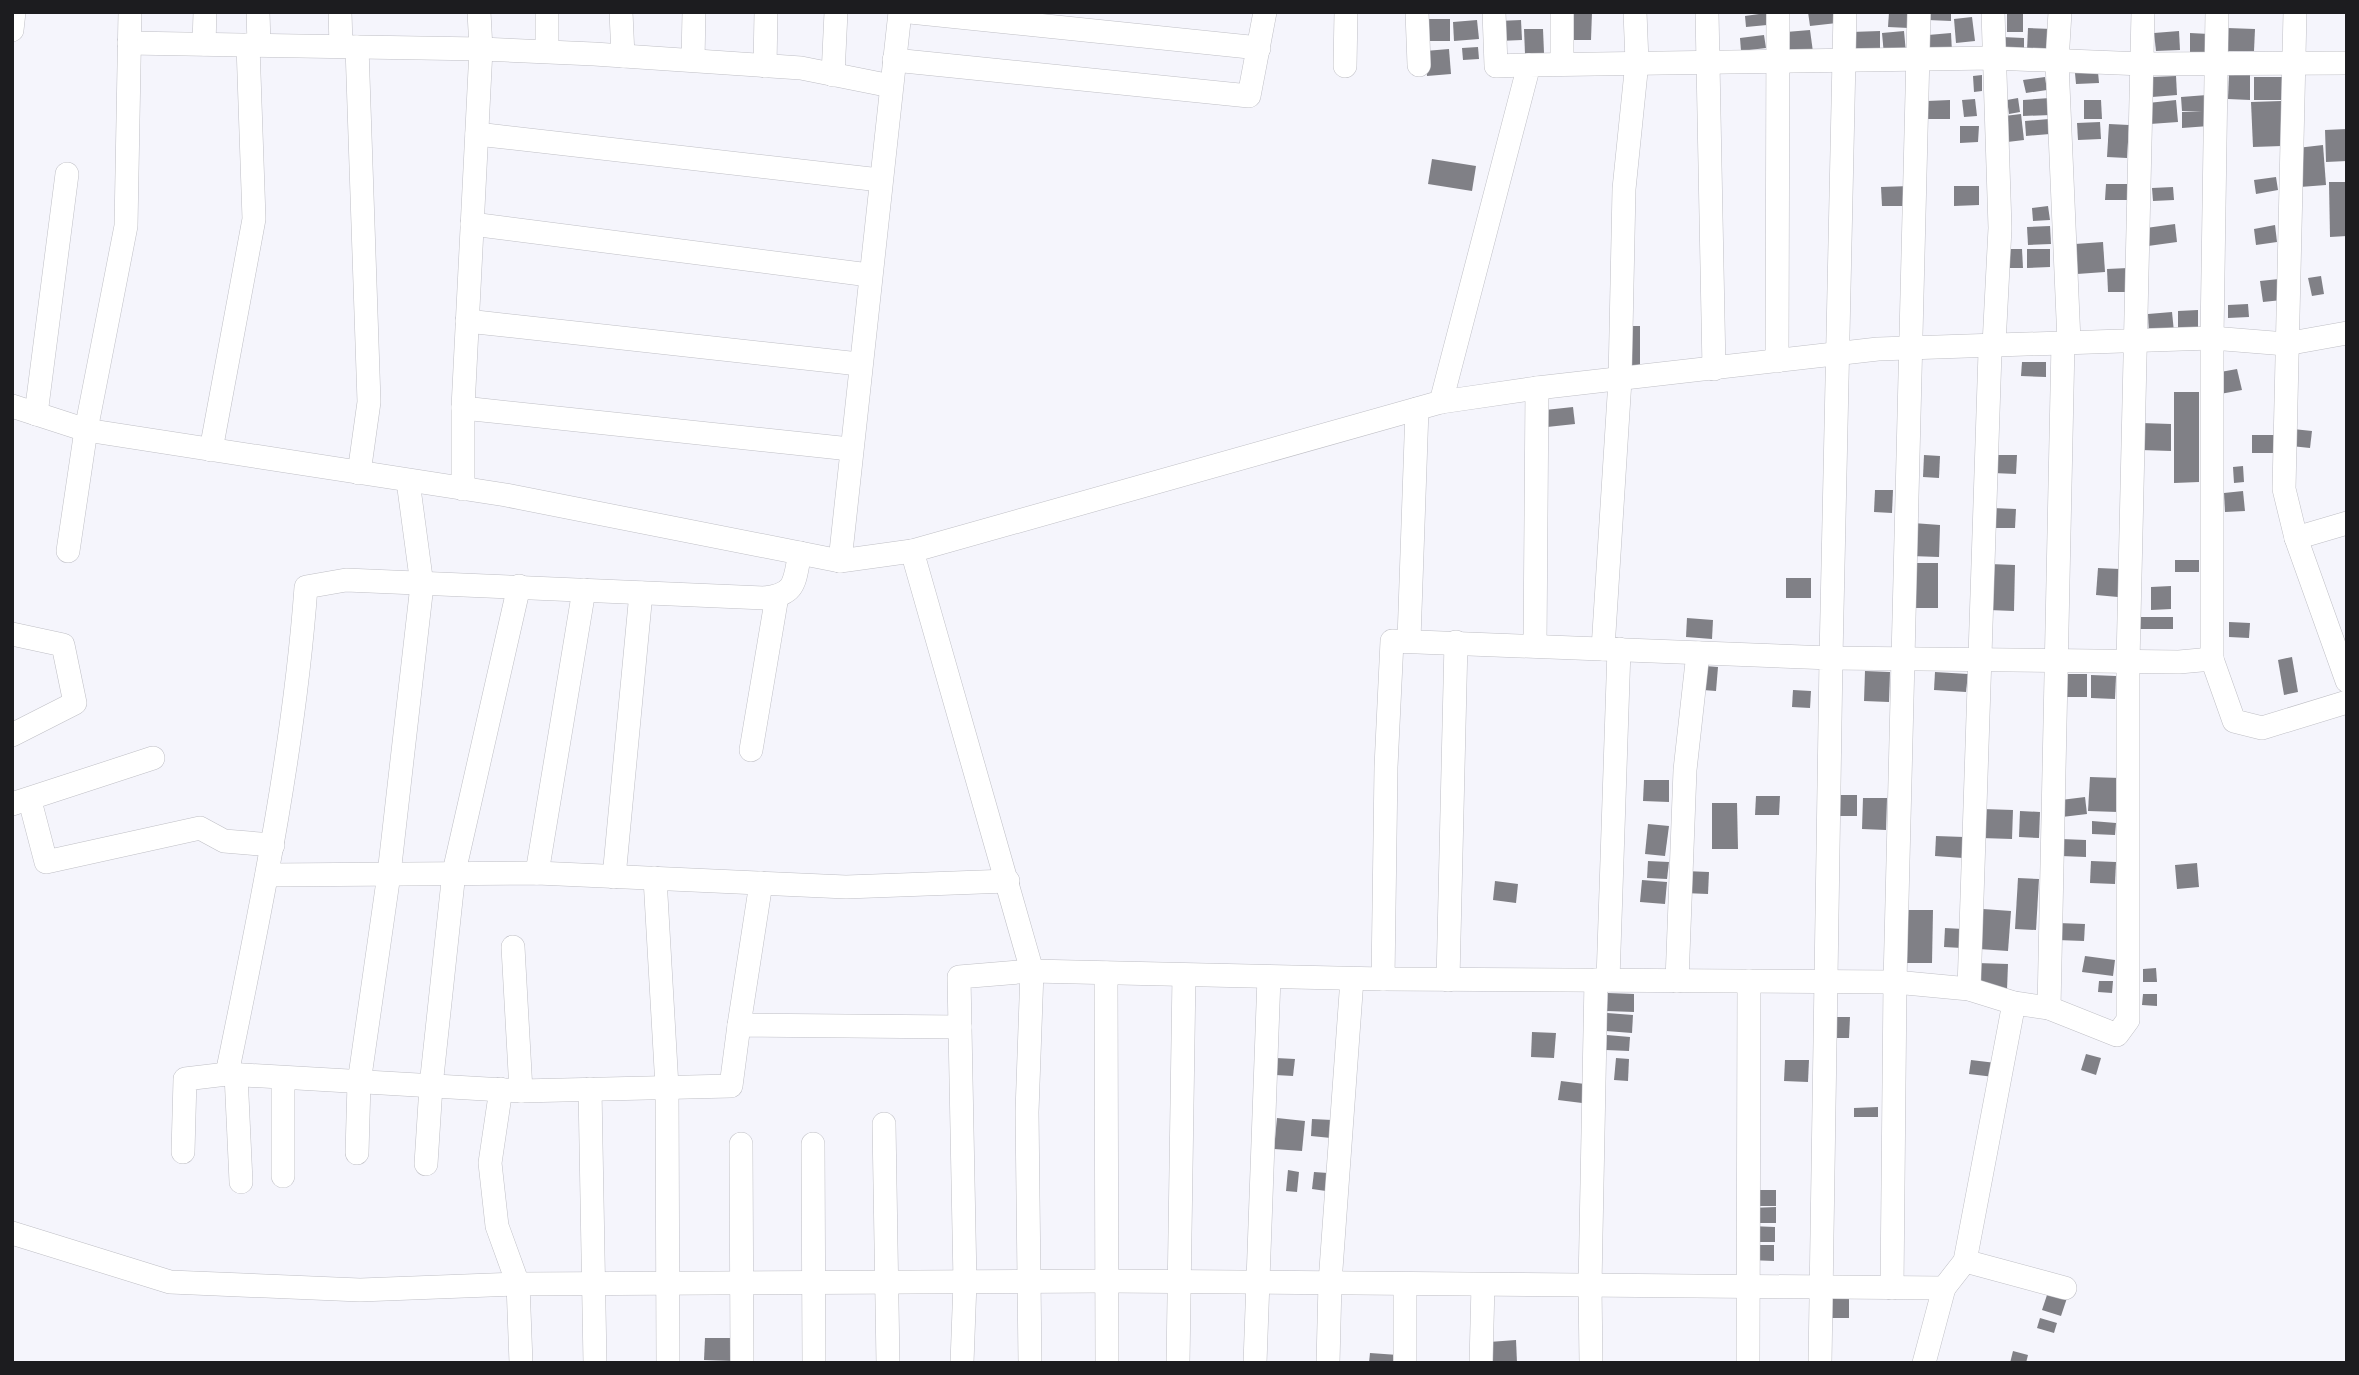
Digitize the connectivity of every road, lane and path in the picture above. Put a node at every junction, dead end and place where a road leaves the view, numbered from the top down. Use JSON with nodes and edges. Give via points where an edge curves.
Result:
{"nodes":[{"id":1,"x":14,"y":12,"type":"edge"},
{"id":2,"x":130,"y":12,"type":"edge"},
{"id":3,"x":205,"y":12,"type":"edge"},
{"id":4,"x":258,"y":12,"type":"edge"},
{"id":5,"x":340,"y":12,"type":"edge"},
{"id":6,"x":479,"y":12,"type":"edge"},
{"id":7,"x":547,"y":12,"type":"edge"},
{"id":8,"x":621,"y":12,"type":"edge"},
{"id":9,"x":694,"y":12,"type":"edge"},
{"id":10,"x":766,"y":12,"type":"edge"},
{"id":11,"x":836,"y":12,"type":"edge"},
{"id":12,"x":900,"y":12,"type":"edge"},
{"id":13,"x":910,"y":12,"type":"edge"},
{"id":14,"x":1265,"y":12,"type":"edge"},
{"id":15,"x":1346,"y":12,"type":"edge"},
{"id":16,"x":1417,"y":12,"type":"edge"},
{"id":17,"x":1494,"y":12,"type":"edge"},
{"id":18,"x":1562,"y":12,"type":"edge"},
{"id":19,"x":1635,"y":12,"type":"edge"},
{"id":20,"x":1707,"y":12,"type":"edge"},
{"id":21,"x":1778,"y":12,"type":"edge"},
{"id":22,"x":1845,"y":12,"type":"edge"},
{"id":23,"x":1919,"y":12,"type":"edge"},
{"id":24,"x":1993,"y":12,"type":"edge"},
{"id":25,"x":2060,"y":12,"type":"edge"},
{"id":26,"x":2143,"y":12,"type":"edge"},
{"id":27,"x":2217,"y":12,"type":"edge"},
{"id":28,"x":2295,"y":12,"type":"edge"},
{"id":29,"x":12,"y":30,"type":"edge"},
{"id":30,"x":129,"y":43,"type":"junction"},
{"id":31,"x":204,"y":44,"type":"junction"},
{"id":32,"x":253,"y":45,"type":"junction"},
{"id":33,"x":349,"y":46,"type":"junction"},
{"id":34,"x":481,"y":48,"type":"junction"},
{"id":35,"x":1258,"y":48,"type":"junction"},
{"id":36,"x":547,"y":51,"type":"junction"},
{"id":37,"x":623,"y":56,"type":"junction"},
{"id":38,"x":1993,"y":58,"type":"junction"},
{"id":39,"x":894,"y":60,"type":"junction"},
{"id":40,"x":1920,"y":60,"type":"junction"},
{"id":41,"x":693,"y":61,"type":"junction"},
{"id":42,"x":1637,"y":62,"type":"junction"},
{"id":43,"x":1779,"y":62,"type":"junction"},
{"id":44,"x":1843,"y":62,"type":"junction"},
{"id":45,"x":2057,"y":62,"type":"junction"},
{"id":46,"x":2347,"y":63,"type":"edge"},
{"id":47,"x":1562,"y":64,"type":"junction"},
{"id":48,"x":1708,"y":64,"type":"junction"},
{"id":49,"x":2143,"y":64,"type":"junction"},
{"id":50,"x":2217,"y":64,"type":"junction"},
{"id":51,"x":2294,"y":64,"type":"junction"},
{"id":52,"x":1419,"y":65,"type":"dead end"},
{"id":53,"x":1529,"y":65,"type":"junction"},
{"id":54,"x":765,"y":66,"type":"junction"},
{"id":55,"x":1346,"y":66,"type":"dead end"},
{"id":56,"x":833,"y":75,"type":"junction"},
{"id":57,"x":891,"y":86,"type":"junction"},
{"id":58,"x":477,"y":134,"type":"junction"},
{"id":59,"x":67,"y":174,"type":"dead end"},
{"id":60,"x":880,"y":180,"type":"junction"},
{"id":61,"x":472,"y":224,"type":"junction"},
{"id":62,"x":869,"y":275,"type":"junction"},
{"id":63,"x":467,"y":321,"type":"junction"},
{"id":64,"x":2347,"y":333,"type":"edge"},
{"id":65,"x":2212,"y":338,"type":"junction"},
{"id":66,"x":2137,"y":341,"type":"junction"},
{"id":67,"x":2066,"y":343,"type":"junction"},
{"id":68,"x":2286,"y":344,"type":"junction"},
{"id":69,"x":1994,"y":345,"type":"junction"},
{"id":70,"x":1910,"y":348,"type":"junction"},
{"id":71,"x":1837,"y":354,"type":"junction"},
{"id":72,"x":1777,"y":361,"type":"junction"},
{"id":73,"x":859,"y":364,"type":"junction"},
{"id":74,"x":1714,"y":369,"type":"junction"},
{"id":75,"x":1620,"y":380,"type":"junction"},
{"id":76,"x":1537,"y":388,"type":"junction"},
{"id":77,"x":1441,"y":402,"type":"junction"},
{"id":78,"x":12,"y":406,"type":"edge"},
{"id":79,"x":463,"y":408,"type":"junction"},
{"id":80,"x":1416,"y":409,"type":"junction"},
{"id":81,"x":36,"y":414,"type":"junction"},
{"id":82,"x":86,"y":430,"type":"junction"},
{"id":83,"x":850,"y":449,"type":"junction"},
{"id":84,"x":211,"y":450,"type":"junction"},
{"id":85,"x":359,"y":473,"type":"junction"},
{"id":86,"x":408,"y":481,"type":"junction"},
{"id":87,"x":463,"y":489,"type":"junction"},
{"id":88,"x":2347,"y":523,"type":"edge"},
{"id":89,"x":2296,"y":538,"type":"junction"},
{"id":90,"x":68,"y":551,"type":"dead end"},
{"id":91,"x":912,"y":551,"type":"junction"},
{"id":92,"x":800,"y":553,"type":"junction"},
{"id":93,"x":839,"y":561,"type":"junction"},
{"id":94,"x":422,"y":585,"type":"junction"},
{"id":95,"x":519,"y":586,"type":"junction"},
{"id":96,"x":584,"y":590,"type":"junction"},
{"id":97,"x":640,"y":593,"type":"junction"},
{"id":98,"x":776,"y":596,"type":"junction"},
{"id":99,"x":12,"y":634,"type":"edge"},
{"id":100,"x":1409,"y":640,"type":"junction"},
{"id":101,"x":1456,"y":642,"type":"junction"},
{"id":102,"x":1535,"y":646,"type":"junction"},
{"id":103,"x":1611,"y":649,"type":"junction"},
{"id":104,"x":1698,"y":653,"type":"junction"},
{"id":105,"x":1831,"y":658,"type":"junction"},
{"id":106,"x":1905,"y":659,"type":"junction"},
{"id":107,"x":2212,"y":659,"type":"junction"},
{"id":108,"x":1982,"y":660,"type":"junction"},
{"id":109,"x":2058,"y":661,"type":"junction"},
{"id":110,"x":2128,"y":662,"type":"junction"},
{"id":111,"x":2347,"y":681,"type":"edge"},
{"id":112,"x":2347,"y":702,"type":"edge"},
{"id":113,"x":12,"y":735,"type":"edge"},
{"id":114,"x":751,"y":750,"type":"dead end"},
{"id":115,"x":153,"y":758,"type":"dead end"},
{"id":116,"x":21,"y":803,"type":"edge"},
{"id":117,"x":273,"y":845,"type":"junction"},
{"id":118,"x":454,"y":872,"type":"junction"},
{"id":119,"x":537,"y":873,"type":"junction"},
{"id":120,"x":389,"y":874,"type":"junction"},
{"id":121,"x":268,"y":875,"type":"junction"},
{"id":122,"x":614,"y":877,"type":"junction"},
{"id":123,"x":655,"y":878,"type":"junction"},
{"id":124,"x":1008,"y":881,"type":"junction"},
{"id":125,"x":761,"y":883,"type":"junction"},
{"id":126,"x":513,"y":947,"type":"dead end"},
{"id":127,"x":1032,"y":971,"type":"junction"},
{"id":128,"x":1105,"y":973,"type":"junction"},
{"id":129,"x":1184,"y":975,"type":"junction"},
{"id":130,"x":1269,"y":977,"type":"junction"},
{"id":131,"x":1352,"y":979,"type":"junction"},
{"id":132,"x":1383,"y":979,"type":"junction"},
{"id":133,"x":1448,"y":979,"type":"junction"},
{"id":134,"x":1602,"y":980,"type":"junction"},
{"id":135,"x":1676,"y":981,"type":"junction"},
{"id":136,"x":1749,"y":981,"type":"junction"},
{"id":137,"x":1828,"y":981,"type":"junction"},
{"id":138,"x":1895,"y":982,"type":"junction"},
{"id":139,"x":1969,"y":989,"type":"junction"},
{"id":140,"x":2014,"y":1003,"type":"junction"},
{"id":141,"x":2049,"y":1008,"type":"junction"},
{"id":142,"x":739,"y":1025,"type":"junction"},
{"id":143,"x":960,"y":1027,"type":"junction"},
{"id":144,"x":232,"y":1074,"type":"junction"},
{"id":145,"x":283,"y":1078,"type":"junction"},
{"id":146,"x":359,"y":1083,"type":"junction"},
{"id":147,"x":431,"y":1086,"type":"junction"},
{"id":148,"x":667,"y":1087,"type":"junction"},
{"id":149,"x":590,"y":1089,"type":"junction"},
{"id":150,"x":511,"y":1090,"type":"junction"},
{"id":151,"x":884,"y":1124,"type":"dead end"},
{"id":152,"x":741,"y":1144,"type":"dead end"},
{"id":153,"x":813,"y":1144,"type":"dead end"},
{"id":154,"x":183,"y":1152,"type":"dead end"},
{"id":155,"x":357,"y":1153,"type":"dead end"},
{"id":156,"x":426,"y":1164,"type":"dead end"},
{"id":157,"x":283,"y":1176,"type":"dead end"},
{"id":158,"x":241,"y":1182,"type":"dead end"},
{"id":159,"x":12,"y":1233,"type":"edge"},
{"id":160,"x":1965,"y":1261,"type":"junction"},
{"id":161,"x":1108,"y":1281,"type":"junction"},
{"id":162,"x":965,"y":1282,"type":"junction"},
{"id":163,"x":1178,"y":1282,"type":"junction"},
{"id":164,"x":888,"y":1283,"type":"junction"},
{"id":165,"x":1029,"y":1283,"type":"junction"},
{"id":166,"x":1258,"y":1283,"type":"junction"},
{"id":167,"x":1330,"y":1283,"type":"junction"},
{"id":168,"x":518,"y":1284,"type":"junction"},
{"id":169,"x":595,"y":1284,"type":"junction"},
{"id":170,"x":669,"y":1284,"type":"junction"},
{"id":171,"x":740,"y":1284,"type":"junction"},
{"id":172,"x":812,"y":1284,"type":"junction"},
{"id":173,"x":1405,"y":1284,"type":"junction"},
{"id":174,"x":1483,"y":1285,"type":"junction"},
{"id":175,"x":1590,"y":1286,"type":"junction"},
{"id":176,"x":1746,"y":1287,"type":"junction"},
{"id":177,"x":1822,"y":1287,"type":"junction"},
{"id":178,"x":1892,"y":1288,"type":"junction"},
{"id":179,"x":1944,"y":1288,"type":"junction"},
{"id":180,"x":2066,"y":1288,"type":"dead end"},
{"id":181,"x":521,"y":1363,"type":"edge"},
{"id":182,"x":595,"y":1363,"type":"edge"},
{"id":183,"x":668,"y":1363,"type":"edge"},
{"id":184,"x":742,"y":1363,"type":"edge"},
{"id":185,"x":814,"y":1363,"type":"edge"},
{"id":186,"x":888,"y":1363,"type":"edge"},
{"id":187,"x":962,"y":1363,"type":"edge"},
{"id":188,"x":1030,"y":1363,"type":"edge"},
{"id":189,"x":1107,"y":1363,"type":"edge"},
{"id":190,"x":1178,"y":1363,"type":"edge"},
{"id":191,"x":1255,"y":1363,"type":"edge"},
{"id":192,"x":1328,"y":1363,"type":"edge"},
{"id":193,"x":1405,"y":1363,"type":"edge"},
{"id":194,"x":1481,"y":1363,"type":"edge"},
{"id":195,"x":1591,"y":1363,"type":"edge"},
{"id":196,"x":1748,"y":1363,"type":"edge"},
{"id":197,"x":1820,"y":1363,"type":"edge"},
{"id":198,"x":1924,"y":1363,"type":"edge"}],
"edges":[{"from":1,"to":29,"type":"street"},
{"from":2,"to":30,"type":"street"},
{"from":3,"to":31,"type":"street"},
{"from":4,"to":32,"type":"street"},
{"from":5,"to":33,"type":"street"},
{"from":6,"to":34,"type":"street"},
{"from":7,"to":36,"type":"street"},
{"from":8,"to":37,"type":"street"},
{"from":9,"to":41,"type":"street"},
{"from":10,"to":54,"type":"street"},
{"from":11,"to":56,"type":"street"},
{"from":12,"to":39,"type":"street"},
{"from":13,"to":35,"type":"street"},
{"from":14,"to":35,"type":"street"},
{"from":15,"to":55,"type":"street"},
{"from":16,"to":52,"type":"street"},
{"from":17,"to":53,"type":"street","via":[[1496,65]]},
{"from":18,"to":47,"type":"street"},
{"from":19,"to":42,"type":"street"},
{"from":20,"to":48,"type":"street"},
{"from":21,"to":43,"type":"street"},
{"from":22,"to":44,"type":"street"},
{"from":23,"to":40,"type":"street"},
{"from":24,"to":38,"type":"street"},
{"from":25,"to":45,"type":"street"},
{"from":26,"to":49,"type":"street"},
{"from":27,"to":50,"type":"street"},
{"from":28,"to":51,"type":"street"},
{"from":30,"to":31,"type":"street"},
{"from":30,"to":82,"type":"street","via":[[125,226]]},
{"from":31,"to":32,"type":"street"},
{"from":32,"to":33,"type":"street"},
{"from":32,"to":84,"type":"street","via":[[254,219]]},
{"from":33,"to":34,"type":"street"},
{"from":33,"to":85,"type":"street","via":[[369,402]]},
{"from":34,"to":36,"type":"street"},
{"from":34,"to":58,"type":"street"},
{"from":35,"to":39,"type":"street","via":[[1249,96]]},
{"from":36,"to":37,"type":"street"},
{"from":37,"to":41,"type":"street"},
{"from":38,"to":40,"type":"street"},
{"from":38,"to":45,"type":"street"},
{"from":38,"to":69,"type":"street","via":[[2000,228]]},
{"from":39,"to":57,"type":"street"},
{"from":40,"to":44,"type":"street"},
{"from":40,"to":70,"type":"street"},
{"from":41,"to":54,"type":"street"},
{"from":42,"to":47,"type":"street"},
{"from":42,"to":48,"type":"street"},
{"from":42,"to":75,"type":"street","via":[[1624,189]]},
{"from":43,"to":44,"type":"street"},
{"from":43,"to":48,"type":"street"},
{"from":43,"to":72,"type":"street"},
{"from":44,"to":71,"type":"street"},
{"from":45,"to":49,"type":"street"},
{"from":45,"to":67,"type":"street"},
{"from":46,"to":51,"type":"street"},
{"from":47,"to":53,"type":"street"},
{"from":48,"to":74,"type":"street"},
{"from":49,"to":50,"type":"street"},
{"from":49,"to":66,"type":"street"},
{"from":50,"to":51,"type":"street"},
{"from":50,"to":65,"type":"street"},
{"from":51,"to":68,"type":"street"},
{"from":53,"to":77,"type":"street"},
{"from":54,"to":56,"type":"street"},
{"from":56,"to":57,"type":"street"},
{"from":57,"to":60,"type":"street"},
{"from":58,"to":60,"type":"street"},
{"from":58,"to":61,"type":"street"},
{"from":59,"to":81,"type":"street"},
{"from":60,"to":62,"type":"street"},
{"from":61,"to":62,"type":"street"},
{"from":61,"to":63,"type":"street"},
{"from":62,"to":73,"type":"street"},
{"from":63,"to":73,"type":"street"},
{"from":63,"to":79,"type":"street"},
{"from":64,"to":68,"type":"street"},
{"from":65,"to":66,"type":"street"},
{"from":65,"to":68,"type":"street"},
{"from":65,"to":107,"type":"street"},
{"from":66,"to":67,"type":"street"},
{"from":66,"to":110,"type":"street"},
{"from":67,"to":69,"type":"street"},
{"from":67,"to":109,"type":"street"},
{"from":68,"to":89,"type":"street","via":[[2284,489]]},
{"from":69,"to":70,"type":"street"},
{"from":69,"to":108,"type":"street","via":[[1990,352]]},
{"from":70,"to":71,"type":"street"},
{"from":70,"to":106,"type":"street"},
{"from":71,"to":72,"type":"street"},
{"from":71,"to":105,"type":"street"},
{"from":72,"to":74,"type":"street"},
{"from":73,"to":83,"type":"street"},
{"from":74,"to":75,"type":"street"},
{"from":75,"to":76,"type":"street"},
{"from":75,"to":103,"type":"street"},
{"from":76,"to":77,"type":"street"},
{"from":76,"to":102,"type":"street"},
{"from":77,"to":80,"type":"street"},
{"from":78,"to":81,"type":"street"},
{"from":79,"to":83,"type":"street"},
{"from":79,"to":87,"type":"street"},
{"from":80,"to":91,"type":"street"},
{"from":80,"to":100,"type":"street"},
{"from":81,"to":82,"type":"street"},
{"from":82,"to":84,"type":"street"},
{"from":82,"to":90,"type":"street"},
{"from":83,"to":93,"type":"street"},
{"from":84,"to":85,"type":"street"},
{"from":85,"to":86,"type":"street"},
{"from":86,"to":87,"type":"street"},
{"from":86,"to":94,"type":"street"},
{"from":87,"to":92,"type":"street"},
{"from":88,"to":89,"type":"street"},
{"from":89,"to":111,"type":"street"},
{"from":91,"to":93,"type":"street"},
{"from":91,"to":124,"type":"street"},
{"from":92,"to":93,"type":"street"},
{"from":92,"to":98,"type":"street","via":[[793,586]]},
{"from":94,"to":95,"type":"street"},
{"from":94,"to":117,"type":"street","via":[[346,580],[306,587],[299,673]]},
{"from":94,"to":120,"type":"street"},
{"from":95,"to":96,"type":"street"},
{"from":95,"to":118,"type":"street"},
{"from":96,"to":97,"type":"street"},
{"from":96,"to":119,"type":"street"},
{"from":97,"to":98,"type":"street"},
{"from":97,"to":122,"type":"street"},
{"from":98,"to":114,"type":"street"},
{"from":99,"to":113,"type":"street","via":[[64,645],[75,703]]},
{"from":100,"to":101,"type":"street"},
{"from":100,"to":132,"type":"street","via":[[1392,641]]},
{"from":101,"to":102,"type":"street"},
{"from":101,"to":133,"type":"street"},
{"from":102,"to":103,"type":"street"},
{"from":103,"to":104,"type":"street"},
{"from":103,"to":134,"type":"street"},
{"from":104,"to":105,"type":"street"},
{"from":104,"to":135,"type":"street","via":[[1685,770]]},
{"from":105,"to":106,"type":"street"},
{"from":105,"to":137,"type":"street"},
{"from":106,"to":108,"type":"street"},
{"from":106,"to":138,"type":"street"},
{"from":107,"to":110,"type":"street"},
{"from":107,"to":112,"type":"street","via":[[2234,721],[2262,728]]},
{"from":108,"to":109,"type":"street"},
{"from":108,"to":139,"type":"street"},
{"from":109,"to":110,"type":"street"},
{"from":109,"to":141,"type":"street"},
{"from":110,"to":141,"type":"street","via":[[2128,1020],[2117,1035]]},
{"from":115,"to":116,"type":"street"},
{"from":116,"to":117,"type":"street","via":[[46,862],[200,828],[224,841]]},
{"from":117,"to":121,"type":"street"},
{"from":118,"to":119,"type":"street"},
{"from":118,"to":120,"type":"street"},
{"from":118,"to":147,"type":"street"},
{"from":119,"to":122,"type":"street"},
{"from":120,"to":121,"type":"street"},
{"from":120,"to":146,"type":"street"},
{"from":121,"to":144,"type":"street"},
{"from":122,"to":123,"type":"street"},
{"from":123,"to":125,"type":"street"},
{"from":123,"to":148,"type":"street"},
{"from":124,"to":125,"type":"street","via":[[846,887]]},
{"from":124,"to":127,"type":"street"},
{"from":125,"to":142,"type":"street"},
{"from":126,"to":150,"type":"street"},
{"from":127,"to":128,"type":"street"},
{"from":127,"to":143,"type":"street","via":[[959,977]]},
{"from":127,"to":165,"type":"street","via":[[1027,1112]]},
{"from":128,"to":129,"type":"street"},
{"from":128,"to":161,"type":"street"},
{"from":129,"to":130,"type":"street"},
{"from":129,"to":163,"type":"street"},
{"from":130,"to":131,"type":"street"},
{"from":130,"to":166,"type":"street"},
{"from":131,"to":132,"type":"street"},
{"from":131,"to":167,"type":"street"},
{"from":132,"to":133,"type":"street"},
{"from":133,"to":134,"type":"street"},
{"from":134,"to":135,"type":"street"},
{"from":134,"to":175,"type":"street"},
{"from":135,"to":136,"type":"street"},
{"from":136,"to":137,"type":"street"},
{"from":136,"to":176,"type":"street"},
{"from":137,"to":138,"type":"street"},
{"from":137,"to":177,"type":"street"},
{"from":138,"to":139,"type":"street"},
{"from":138,"to":178,"type":"street"},
{"from":139,"to":140,"type":"street"},
{"from":140,"to":141,"type":"street"},
{"from":140,"to":160,"type":"street"},
{"from":142,"to":143,"type":"street"},
{"from":142,"to":148,"type":"street","via":[[731,1086]]},
{"from":143,"to":162,"type":"street"},
{"from":144,"to":145,"type":"street"},
{"from":144,"to":154,"type":"street","via":[[185,1079]]},
{"from":144,"to":158,"type":"street"},
{"from":145,"to":146,"type":"street"},
{"from":145,"to":157,"type":"street"},
{"from":146,"to":147,"type":"street"},
{"from":146,"to":155,"type":"street"},
{"from":147,"to":150,"type":"street"},
{"from":147,"to":156,"type":"street"},
{"from":148,"to":149,"type":"street"},
{"from":148,"to":170,"type":"street"},
{"from":149,"to":150,"type":"street"},
{"from":149,"to":169,"type":"street"},
{"from":150,"to":168,"type":"street","via":[[491,1163],[497,1226]]},
{"from":151,"to":164,"type":"street"},
{"from":152,"to":171,"type":"street"},
{"from":153,"to":172,"type":"street"},
{"from":159,"to":168,"type":"street","via":[[170,1282],[360,1290]]},
{"from":160,"to":179,"type":"street"},
{"from":160,"to":180,"type":"street"},
{"from":161,"to":163,"type":"street"},
{"from":161,"to":165,"type":"street"},
{"from":161,"to":189,"type":"street"},
{"from":162,"to":164,"type":"street"},
{"from":162,"to":165,"type":"street"},
{"from":162,"to":187,"type":"street"},
{"from":163,"to":166,"type":"street"},
{"from":163,"to":190,"type":"street"},
{"from":164,"to":172,"type":"street"},
{"from":164,"to":186,"type":"street"},
{"from":165,"to":188,"type":"street"},
{"from":166,"to":167,"type":"street"},
{"from":166,"to":191,"type":"street"},
{"from":167,"to":173,"type":"street"},
{"from":167,"to":192,"type":"street"},
{"from":168,"to":169,"type":"street"},
{"from":168,"to":181,"type":"street"},
{"from":169,"to":170,"type":"street"},
{"from":169,"to":182,"type":"street"},
{"from":170,"to":171,"type":"street"},
{"from":170,"to":183,"type":"street"},
{"from":171,"to":172,"type":"street"},
{"from":171,"to":184,"type":"street"},
{"from":172,"to":185,"type":"street"},
{"from":173,"to":174,"type":"street"},
{"from":173,"to":193,"type":"street"},
{"from":174,"to":175,"type":"street"},
{"from":174,"to":194,"type":"street"},
{"from":175,"to":176,"type":"street"},
{"from":175,"to":195,"type":"street"},
{"from":176,"to":177,"type":"street"},
{"from":176,"to":196,"type":"street"},
{"from":177,"to":178,"type":"street"},
{"from":177,"to":197,"type":"street"},
{"from":178,"to":179,"type":"street"},
{"from":179,"to":198,"type":"street"}]}
